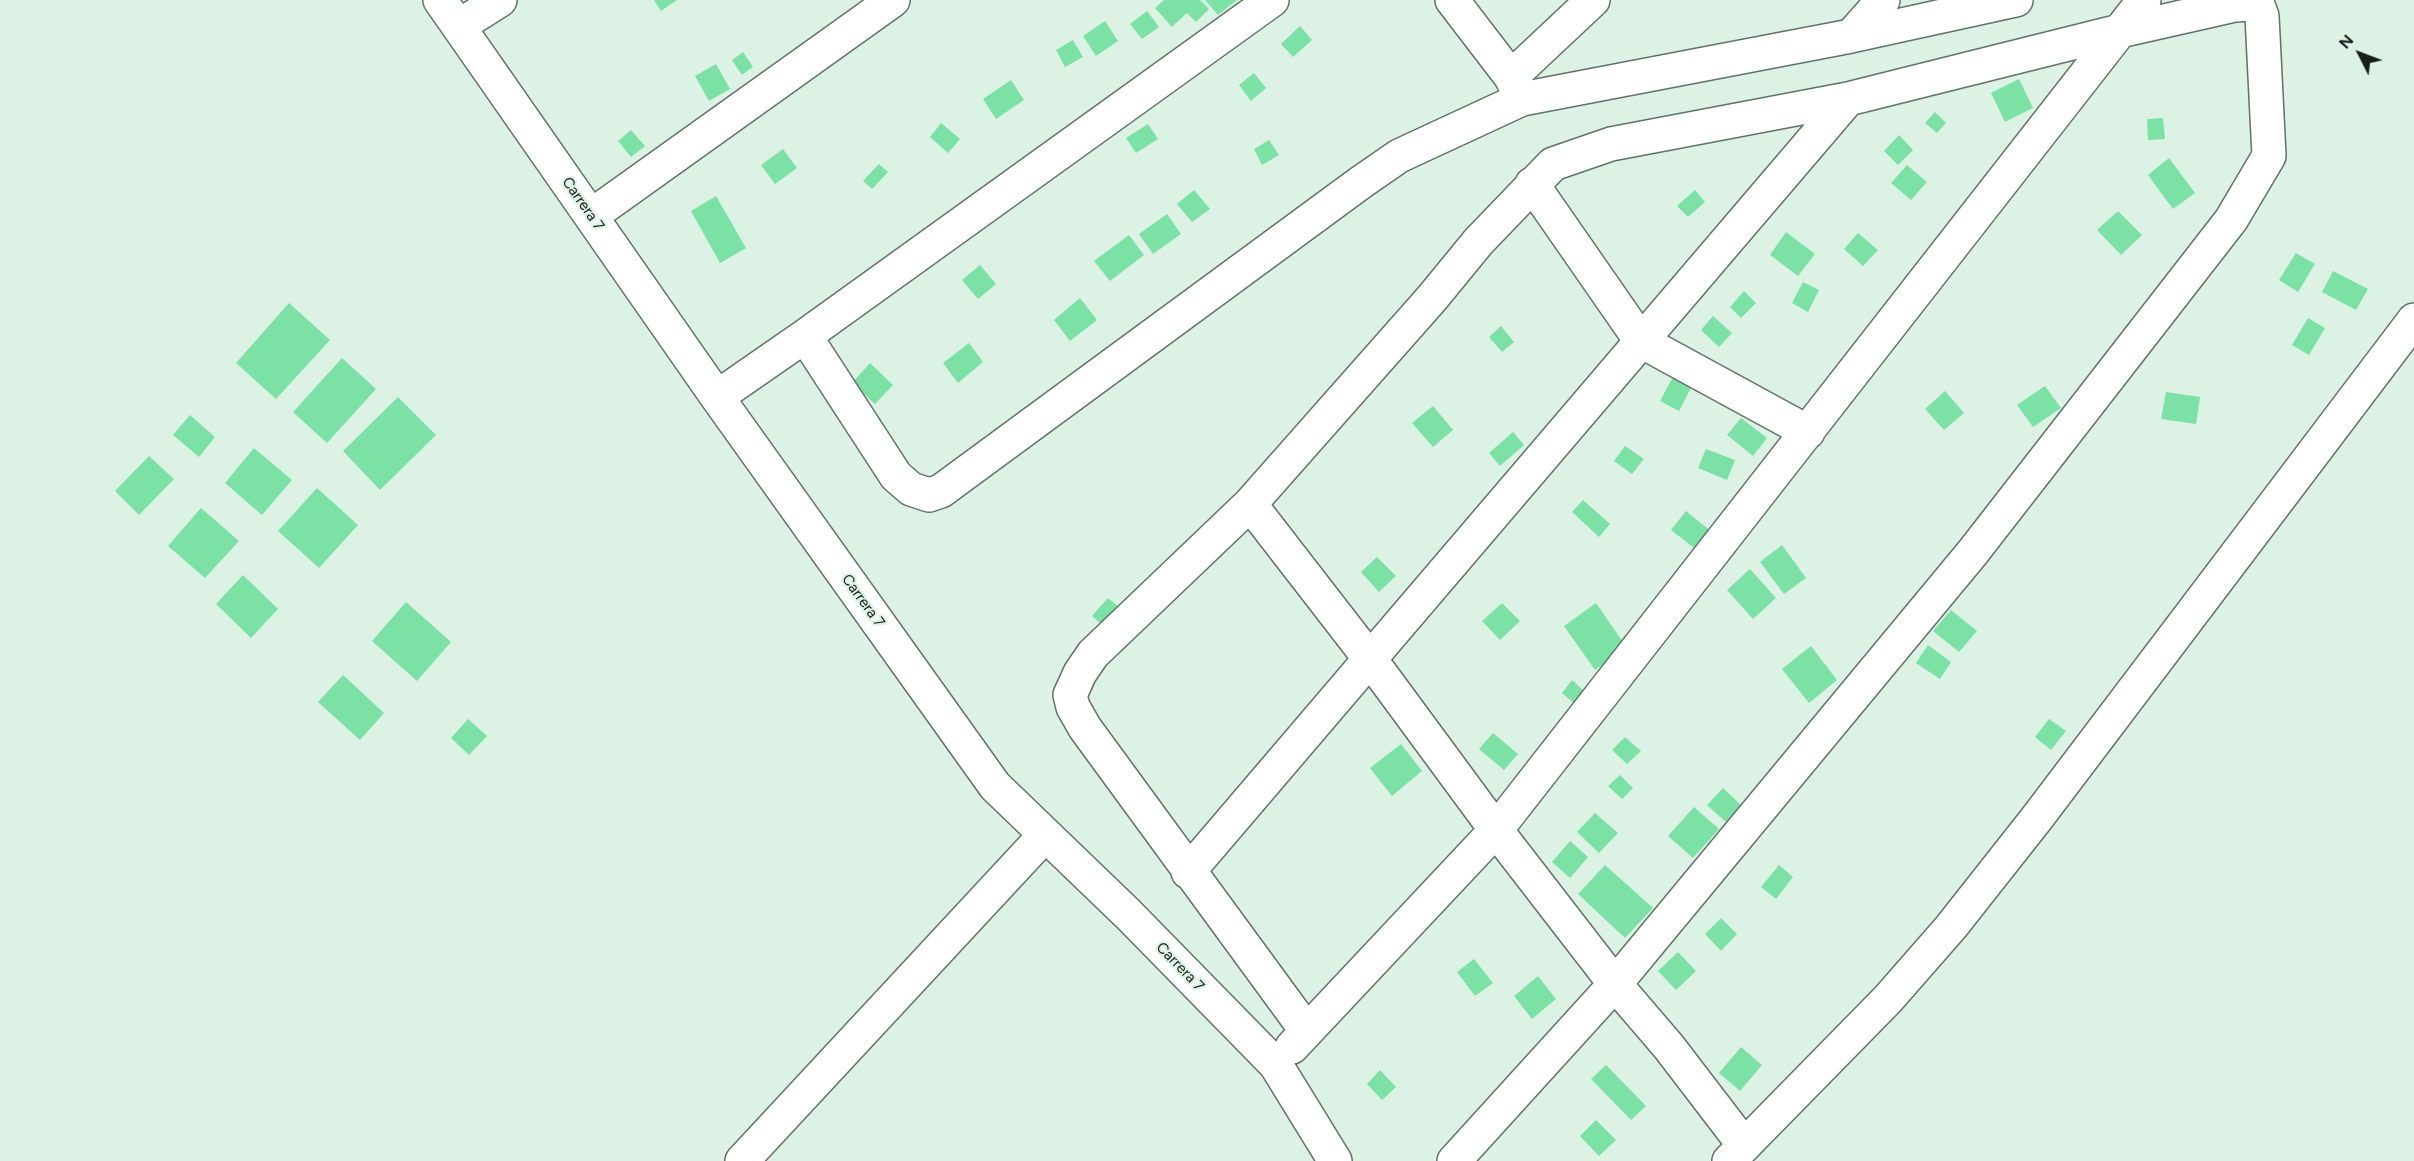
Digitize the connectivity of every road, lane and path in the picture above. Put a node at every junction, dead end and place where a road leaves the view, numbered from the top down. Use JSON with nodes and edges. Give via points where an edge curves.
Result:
{"nodes":[{"id":1,"x":440,"y":0,"type":"edge"},
{"id":2,"x":500,"y":0,"type":"edge"},
{"id":3,"x":893,"y":0,"type":"edge"},
{"id":4,"x":1272,"y":0,"type":"edge"},
{"id":5,"x":1452,"y":0,"type":"edge"},
{"id":6,"x":1593,"y":0,"type":"edge"},
{"id":7,"x":1883,"y":0,"type":"edge"},
{"id":8,"x":2016,"y":0,"type":"edge"},
{"id":9,"x":2144,"y":0,"type":"edge"},
{"id":10,"x":459,"y":26,"type":"junction"},
{"id":11,"x":2120,"y":31,"type":"junction"},
{"id":12,"x":1851,"y":36,"type":"junction"},
{"id":13,"x":1516,"y":88,"type":"junction"},
{"id":14,"x":1848,"y":99,"type":"junction"},
{"id":15,"x":1532,"y":183,"type":"junction"},
{"id":16,"x":591,"y":216,"type":"junction"},
{"id":17,"x":2414,"y":320,"type":"edge"},
{"id":18,"x":805,"y":336,"type":"junction"},
{"id":19,"x":1641,"y":341,"type":"junction"},
{"id":20,"x":717,"y":397,"type":"junction"},
{"id":21,"x":1808,"y":432,"type":"junction"},
{"id":22,"x":1250,"y":504,"type":"junction"},
{"id":23,"x":1370,"y":659,"type":"junction"},
{"id":24,"x":1496,"y":830,"type":"junction"},
{"id":25,"x":1046,"y":835,"type":"junction"},
{"id":26,"x":1188,"y":872,"type":"junction"},
{"id":27,"x":1615,"y":984,"type":"junction"},
{"id":28,"x":1305,"y":1030,"type":"junction"},
{"id":29,"x":1276,"y":1065,"type":"junction"},
{"id":30,"x":1737,"y":1153,"type":"edge"},
{"id":31,"x":742,"y":1161,"type":"edge"},
{"id":32,"x":1335,"y":1161,"type":"edge"},
{"id":33,"x":1454,"y":1161,"type":"edge"}],
"edges":[{"from":1,"to":10,"type":"street","name":"Carrera 7"},
{"from":2,"to":10,"type":"street"},
{"from":3,"to":16,"type":"street"},
{"from":4,"to":18,"type":"street"},
{"from":5,"to":13,"type":"street"},
{"from":6,"to":13,"type":"street"},
{"from":7,"to":12,"type":"street"},
{"from":8,"to":12,"type":"street"},
{"from":9,"to":11,"type":"street"},
{"from":10,"to":16,"type":"street","name":"Carrera 7"},
{"from":11,"to":14,"type":"street"},
{"from":11,"to":21,"type":"street"},
{"from":11,"to":27,"type":"street","via":[[2235,5],[2259,8],[2269,156],[2231,220],[1973,552]]},
{"from":12,"to":13,"type":"street"},
{"from":13,"to":18,"type":"street","via":[[1370,176],[941,491],[929,495],[910,489],[896,476]]},
{"from":14,"to":15,"type":"street","via":[[1611,144],[1553,164]]},
{"from":14,"to":19,"type":"street"},
{"from":15,"to":19,"type":"street"},
{"from":15,"to":22,"type":"street"},
{"from":16,"to":20,"type":"street","name":"Carrera 7"},
{"from":17,"to":30,"type":"street","via":[[1952,927],[1888,999]]},
{"from":18,"to":20,"type":"street"},
{"from":19,"to":21,"type":"street"},
{"from":19,"to":23,"type":"street"},
{"from":20,"to":25,"type":"street","name":"Carrera 7","via":[[995,786]]},
{"from":21,"to":24,"type":"street"},
{"from":22,"to":23,"type":"street"},
{"from":22,"to":26,"type":"street","via":[[1094,654],[1070,695],[1085,728]]},
{"from":23,"to":24,"type":"street"},
{"from":23,"to":26,"type":"street"},
{"from":24,"to":27,"type":"street"},
{"from":24,"to":28,"type":"street"},
{"from":25,"to":29,"type":"street","name":"Carrera 7"},
{"from":25,"to":31,"type":"street"},
{"from":26,"to":28,"type":"street"},
{"from":27,"to":30,"type":"street","via":[[1669,1047]]},
{"from":27,"to":33,"type":"street"},
{"from":28,"to":29,"type":"street"},
{"from":29,"to":32,"type":"street","name":"Carrera 7"}]}
